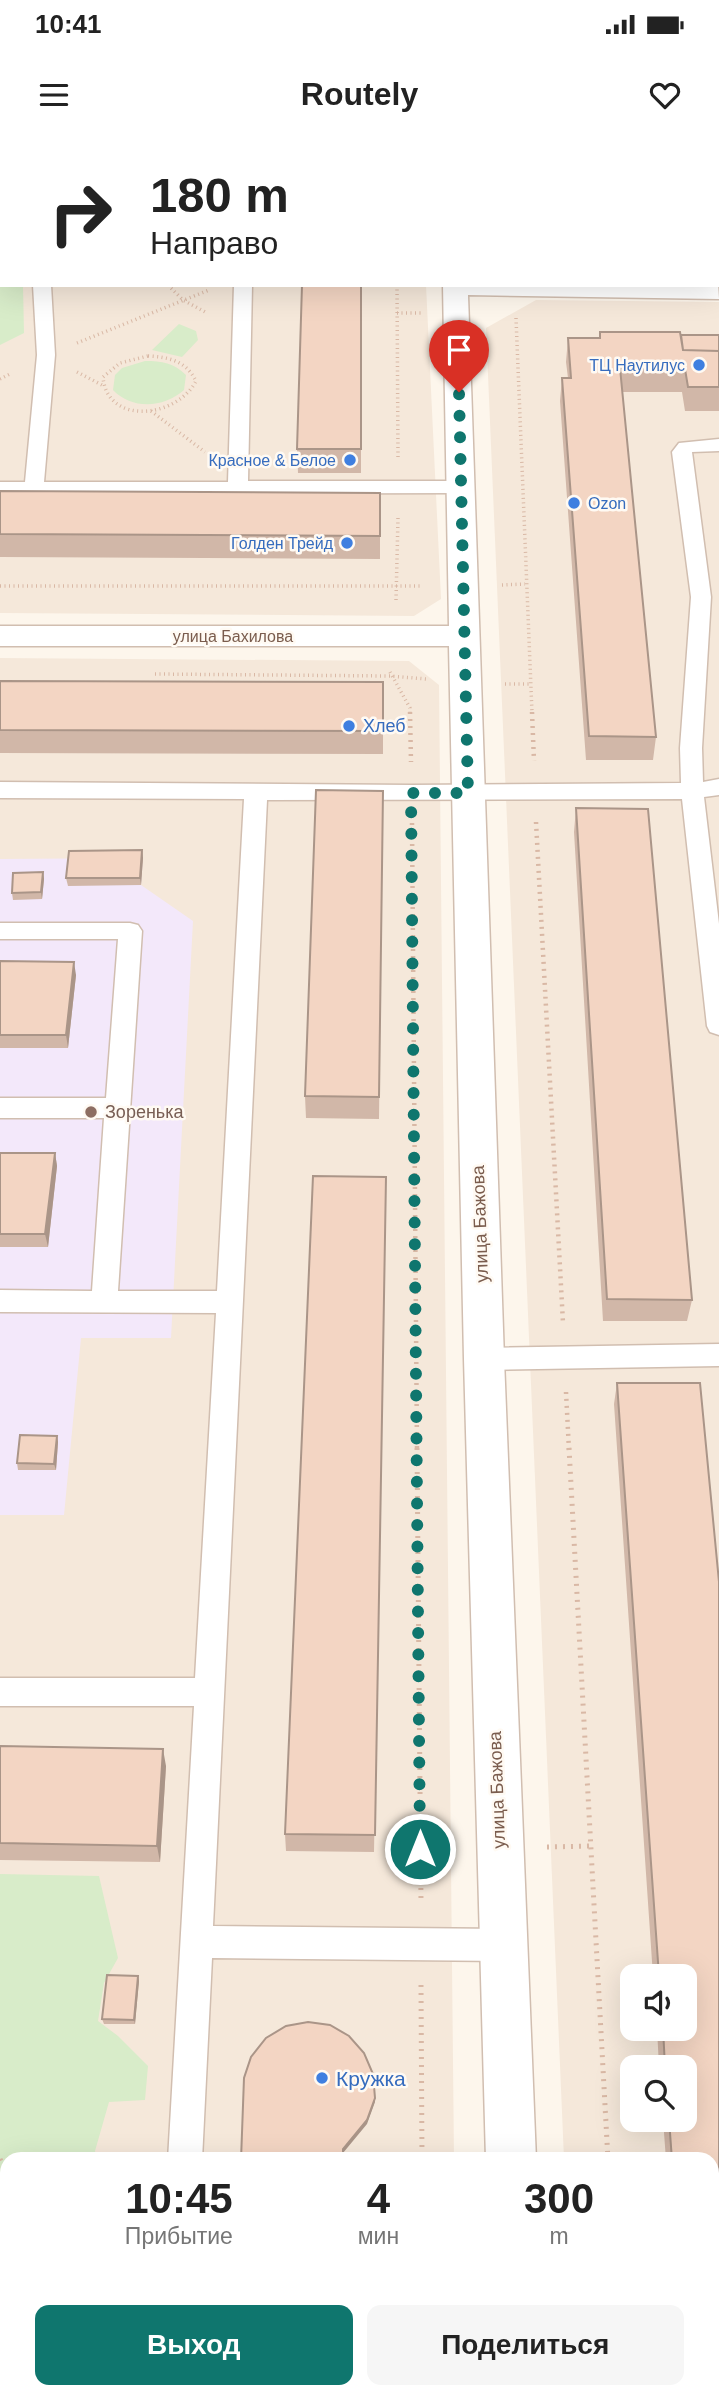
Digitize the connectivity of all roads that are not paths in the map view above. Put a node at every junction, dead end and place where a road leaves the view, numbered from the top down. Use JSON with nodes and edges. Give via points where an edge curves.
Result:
{"nodes":[{"id":1,"x":43,"y":287,"type":"edge"},
{"id":2,"x":243,"y":287,"type":"edge"},
{"id":3,"x":455,"y":287,"type":"edge"},
{"id":4,"x":486,"y":287,"type":"edge"},
{"id":5,"x":719,"y":291,"type":"edge"},
{"id":6,"x":719,"y":445,"type":"edge"},
{"id":7,"x":238,"y":482,"type":"junction"},
{"id":8,"x":462,"y":487,"type":"junction"},
{"id":9,"x":0,"y":488,"type":"edge"},
{"id":10,"x":34,"y":488,"type":"junction"},
{"id":11,"x":0,"y":636,"type":"edge"},
{"id":12,"x":466,"y":636,"type":"junction"},
{"id":13,"x":719,"y":787,"type":"edge"},
{"id":14,"x":0,"y":790,"type":"edge"},
{"id":15,"x":692,"y":791,"type":"junction"},
{"id":16,"x":256,"y":792,"type":"junction"},
{"id":17,"x":468,"y":793,"type":"junction"},
{"id":18,"x":0,"y":931,"type":"edge"},
{"id":19,"x":714,"y":948,"type":"edge"},
{"id":20,"x":719,"y":1026,"type":"edge"},
{"id":21,"x":0,"y":1108,"type":"edge"},
{"id":22,"x":118,"y":1108,"type":"junction"},
{"id":23,"x":0,"y":1301,"type":"edge"},
{"id":24,"x":104,"y":1301,"type":"junction"},
{"id":25,"x":231,"y":1302,"type":"junction"},
{"id":26,"x":719,"y":1355,"type":"edge"},
{"id":27,"x":484,"y":1359,"type":"junction"},
{"id":28,"x":0,"y":1692,"type":"edge"},
{"id":29,"x":209,"y":1692,"type":"junction"},
{"id":30,"x":196,"y":1942,"type":"junction"},
{"id":31,"x":503,"y":1945,"type":"junction"},
{"id":32,"x":185,"y":2152,"type":"edge"},
{"id":33,"x":511,"y":2152,"type":"edge"}],
"edges":[{"from":1,"to":10,"type":"lane","via":[[46,355]]},
{"from":2,"to":7,"type":"lane"},
{"from":3,"to":8,"type":"street","name":"улица Бажова"},
{"from":4,"to":5,"type":"street","name":"улица Бажова"},
{"from":6,"to":15,"type":"lane","via":[[686,447],[682,452],[701,597]]},
{"from":7,"to":8,"type":"lane"},
{"from":7,"to":10,"type":"lane"},
{"from":8,"to":12,"type":"street","name":"улица Бажова"},
{"from":9,"to":10,"type":"lane"},
{"from":11,"to":12,"type":"street","name":"улица Бахилова"},
{"from":12,"to":17,"type":"street","name":"улица Бажова"},
{"from":13,"to":15,"type":"lane"},
{"from":14,"to":16,"type":"lane"},
{"from":15,"to":17,"type":"lane"},
{"from":15,"to":19,"type":"lane"},
{"from":16,"to":17,"type":"lane"},
{"from":16,"to":25,"type":"lane"},
{"from":17,"to":27,"type":"street","name":"улица Бажова"},
{"from":18,"to":22,"type":"lane","via":[[130,931]]},
{"from":19,"to":20,"type":"lane"},
{"from":21,"to":22,"type":"lane"},
{"from":22,"to":24,"type":"lane"},
{"from":23,"to":24,"type":"lane"},
{"from":24,"to":25,"type":"lane"},
{"from":25,"to":29,"type":"lane"},
{"from":26,"to":27,"type":"lane"},
{"from":27,"to":31,"type":"street","name":"улица Бажова"},
{"from":28,"to":29,"type":"lane"},
{"from":29,"to":30,"type":"lane"},
{"from":30,"to":31,"type":"lane"},
{"from":30,"to":32,"type":"lane"},
{"from":31,"to":33,"type":"street","name":"улица Бажова"}]}
